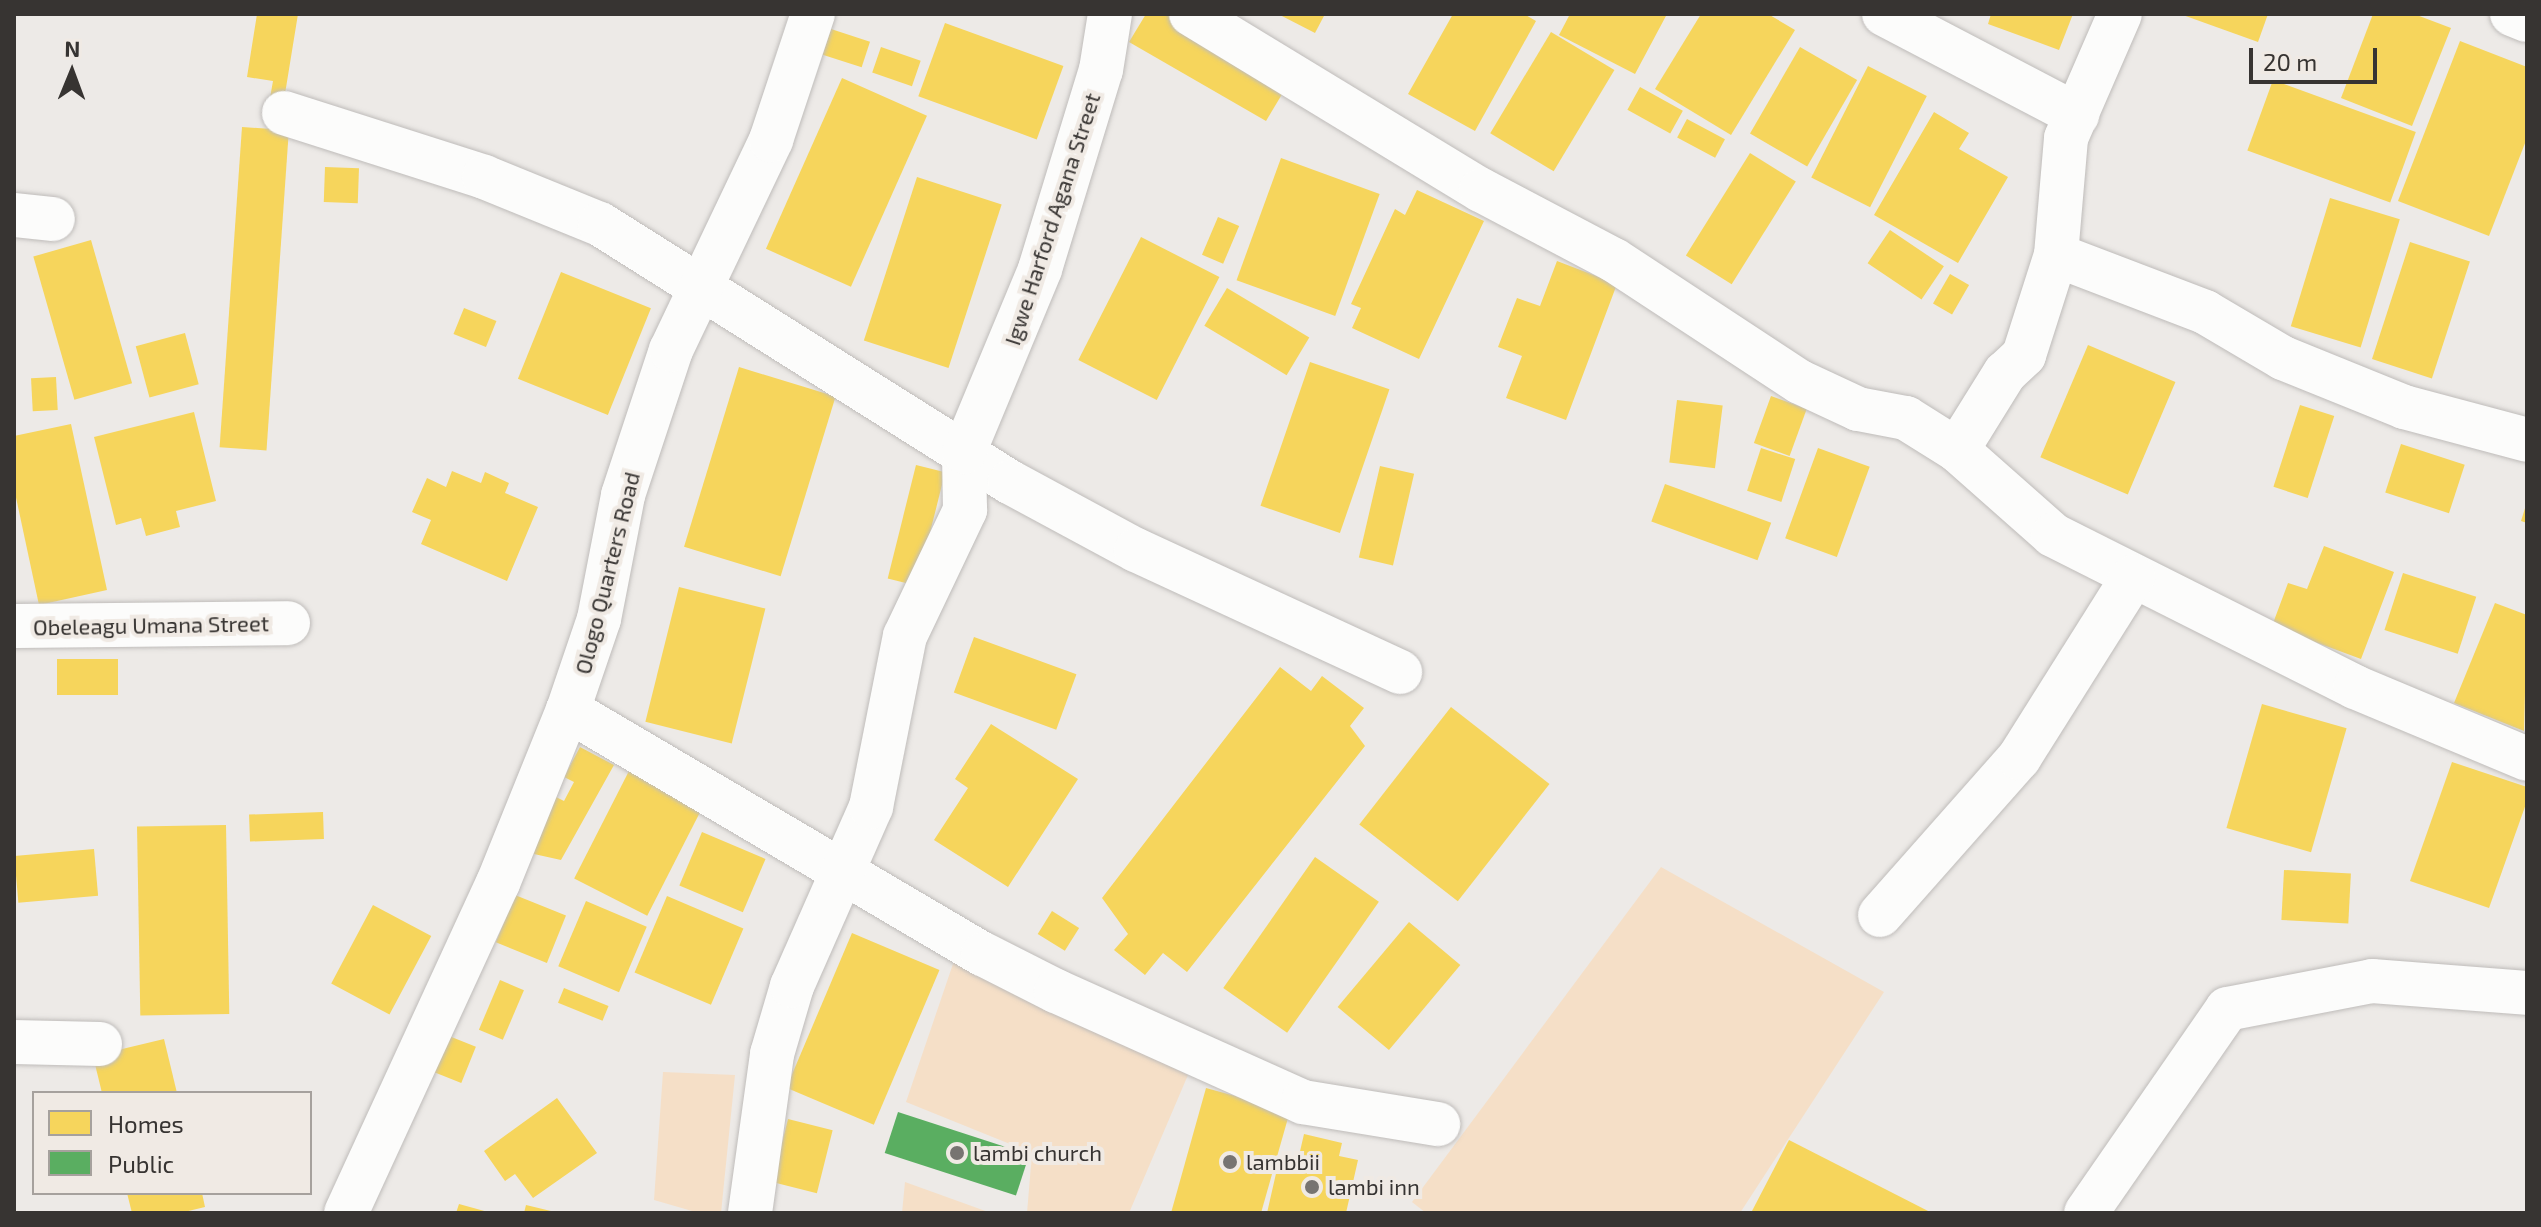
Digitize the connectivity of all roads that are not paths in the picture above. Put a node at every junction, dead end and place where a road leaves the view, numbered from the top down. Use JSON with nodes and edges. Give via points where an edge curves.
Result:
{"nodes":[{"id":1,"x":813,"y":14,"type":"edge"},
{"id":2,"x":1110,"y":14,"type":"edge"},
{"id":3,"x":1191,"y":14,"type":"edge"},
{"id":4,"x":1884,"y":14,"type":"edge"},
{"id":5,"x":2120,"y":14,"type":"edge"},
{"id":6,"x":2512,"y":14,"type":"edge"},
{"id":7,"x":2527,"y":20,"type":"edge"},
{"id":8,"x":284,"y":113,"type":"dead end"},
{"id":9,"x":2077,"y":115,"type":"junction"},
{"id":10,"x":2056,"y":255,"type":"junction"},
{"id":11,"x":699,"y":284,"type":"junction"},
{"id":12,"x":2527,"y":440,"type":"edge"},
{"id":13,"x":1957,"y":450,"type":"junction"},
{"id":14,"x":964,"y":452,"type":"junction"},
{"id":15,"x":2133,"y":577,"type":"junction"},
{"id":16,"x":288,"y":623,"type":"dead end"},
{"id":17,"x":14,"y":626,"type":"edge"},
{"id":18,"x":1400,"y":672,"type":"dead end"},
{"id":19,"x":568,"y":710,"type":"junction"},
{"id":20,"x":2527,"y":759,"type":"edge"},
{"id":21,"x":844,"y":874,"type":"junction"},
{"id":22,"x":1880,"y":915,"type":"dead end"},
{"id":23,"x":2527,"y":993,"type":"edge"},
{"id":24,"x":14,"y":1042,"type":"edge"},
{"id":25,"x":100,"y":1044,"type":"dead end"},
{"id":26,"x":1438,"y":1124,"type":"dead end"},
{"id":27,"x":346,"y":1213,"type":"edge"},
{"id":28,"x":750,"y":1213,"type":"edge"},
{"id":29,"x":2086,"y":1213,"type":"edge"}],
"edges":[{"from":1,"to":11,"type":"street","name":"Ologo Quarters Road","via":[[771,140],[726,239]]},
{"from":2,"to":14,"type":"street","name":"Igwe Harford Agana Street","via":[[1101,70],[1040,269]]},
{"from":3,"to":13,"type":"street","via":[[1481,190],[1614,260],[1800,382],[1858,409],[1906,418]]},
{"from":4,"to":9,"type":"street"},
{"from":5,"to":9,"type":"street"},
{"from":6,"to":7,"type":"street"},
{"from":8,"to":11,"type":"street","via":[[561,208],[635,242]]},
{"from":9,"to":10,"type":"street","via":[[2066,138]]},
{"from":10,"to":12,"type":"street","via":[[2205,312],[2283,358],[2404,407]]},
{"from":10,"to":13,"type":"street","via":[[2024,355],[2005,373]]},
{"from":11,"to":14,"type":"street"},
{"from":11,"to":19,"type":"street","name":"Ologo Quarters Road","via":[[623,495],[599,619]]},
{"from":13,"to":15,"type":"street","via":[[2053,535]]},
{"from":14,"to":18,"type":"street","via":[[1136,550]]},
{"from":14,"to":21,"type":"street","name":"Igwe Harford Agana Street","via":[[965,510],[905,636],[871,807]]},
{"from":15,"to":20,"type":"street","via":[[2355,687]]},
{"from":15,"to":22,"type":"street","via":[[2019,758]]},
{"from":16,"to":17,"type":"street","name":"Obeleagu Umana Street"},
{"from":19,"to":21,"type":"street"},
{"from":19,"to":27,"type":"street","name":"Ologo Quarters Road","via":[[498,883]]},
{"from":21,"to":26,"type":"street","via":[[1019,973],[1303,1102]]},
{"from":21,"to":28,"type":"street","name":"Igwe Harford Agana Street","via":[[792,986],[772,1054]]},
{"from":23,"to":29,"type":"street","via":[[2372,981],[2227,1009]]},
{"from":24,"to":25,"type":"street"}]}
